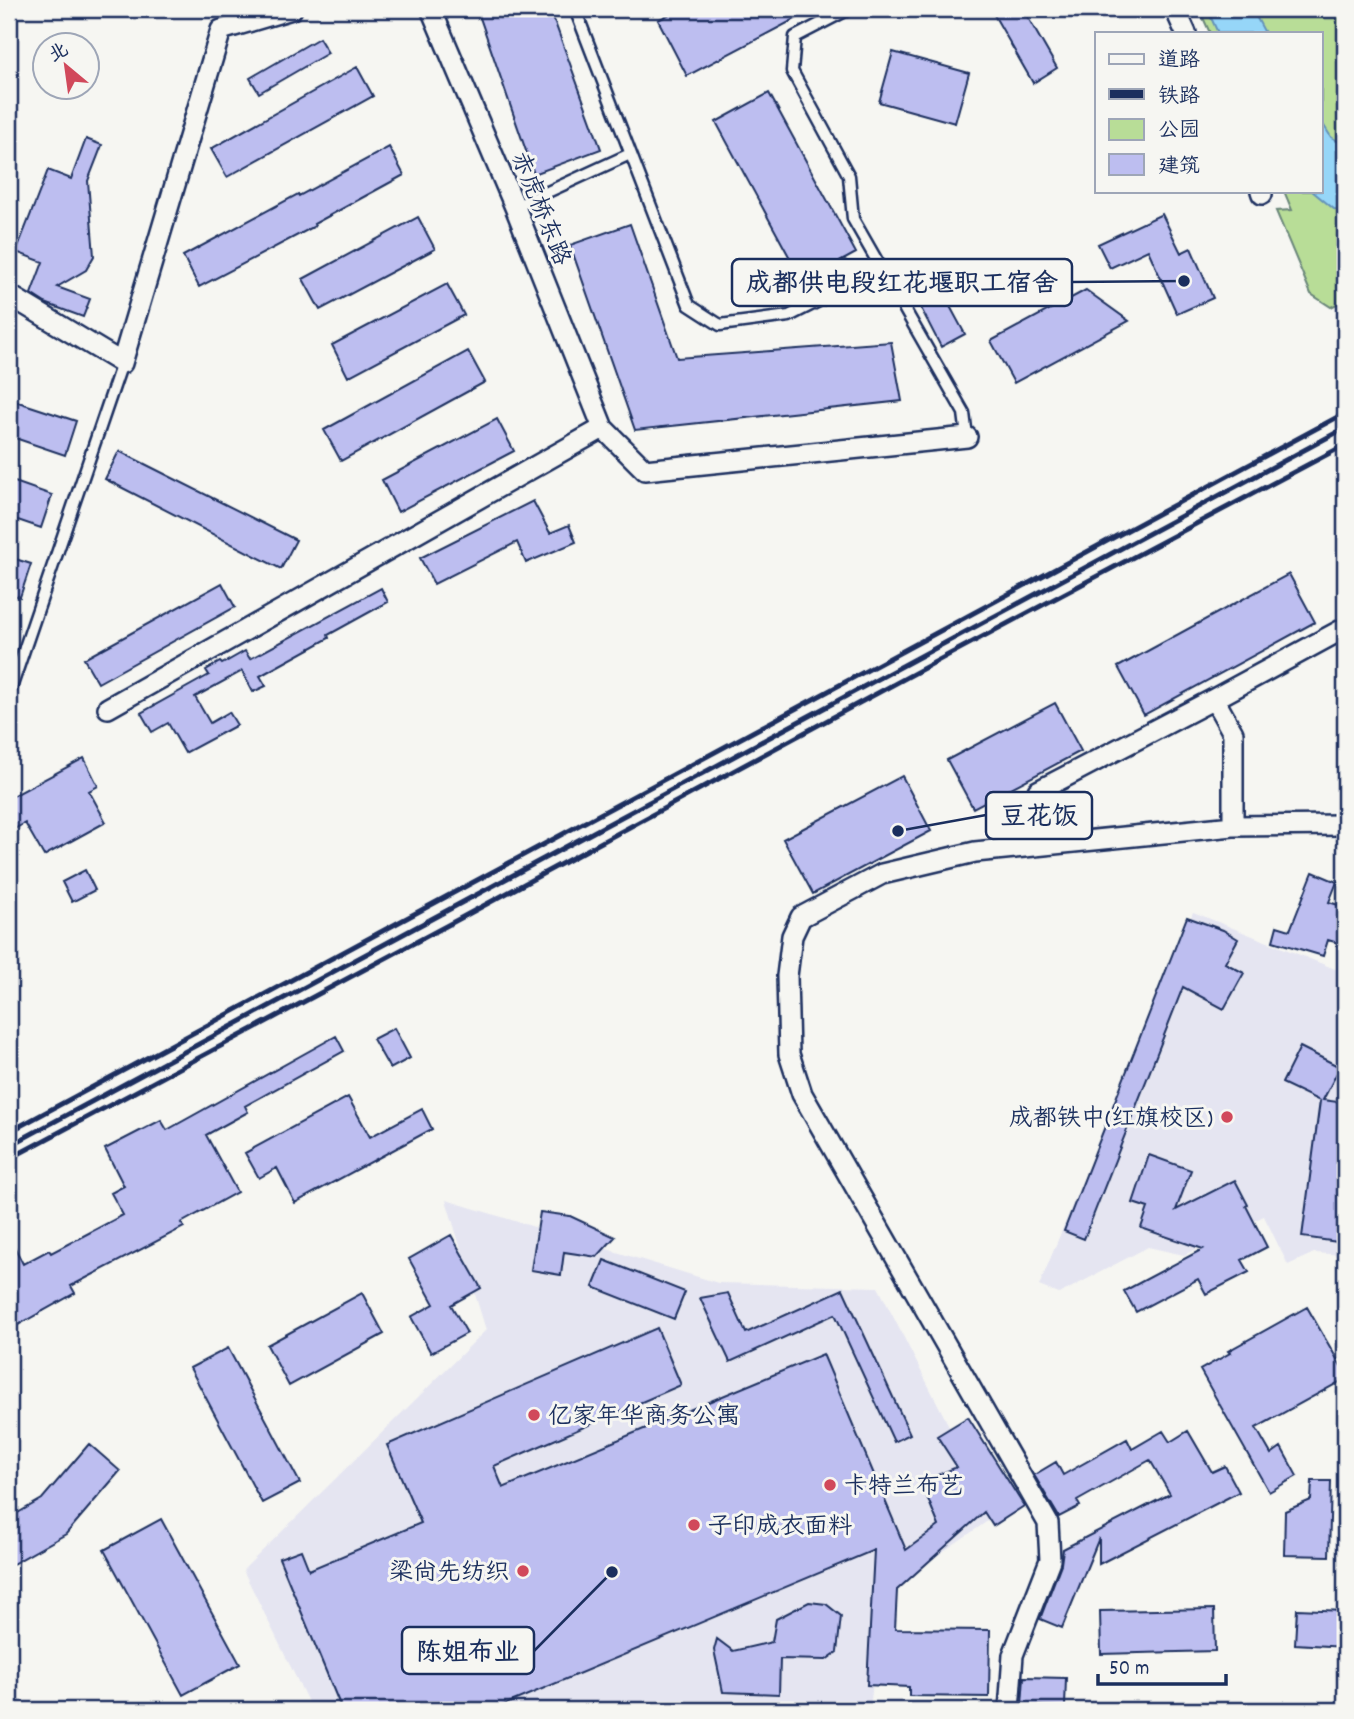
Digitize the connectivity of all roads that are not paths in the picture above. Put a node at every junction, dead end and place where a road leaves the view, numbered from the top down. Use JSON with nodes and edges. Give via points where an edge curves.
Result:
{"nodes":[{"id":1,"x":292,"y":9,"type":"edge"},
{"id":2,"x":431,"y":9,"type":"edge"},
{"id":3,"x":575,"y":9,"type":"edge"},
{"id":4,"x":849,"y":9,"type":"edge"},
{"id":5,"x":1175,"y":9,"type":"edge"},
{"id":6,"x":1186,"y":32,"type":"edge"},
{"id":7,"x":630,"y":154,"type":"junction"},
{"id":8,"x":515,"y":206,"type":"junction"},
{"id":9,"x":882,"y":269,"type":"junction"},
{"id":10,"x":9,"y":295,"type":"edge"},
{"id":11,"x":122,"y":363,"type":"junction"},
{"id":12,"x":603,"y":428,"type":"junction"},
{"id":13,"x":967,"y":437,"type":"joint"},
{"id":14,"x":1345,"y":628,"type":"edge"},
{"id":15,"x":9,"y":694,"type":"edge"},
{"id":16,"x":1214,"y":699,"type":"junction"},
{"id":17,"x":108,"y":708,"type":"dead end"},
{"id":18,"x":1038,"y":790,"type":"dead end"},
{"id":19,"x":1345,"y":825,"type":"edge"},
{"id":20,"x":1233,"y":826,"type":"junction"},
{"id":21,"x":1009,"y":1710,"type":"edge"}],
"edges":[{"from":1,"to":11,"type":"street","via":[[221,30]]},
{"from":2,"to":8,"type":"street","name":"赤虎桥东路"},
{"from":3,"to":7,"type":"lane"},
{"from":4,"to":9,"type":"lane","via":[[795,37],[792,71],[849,176],[853,219]]},
{"from":5,"to":6,"type":"street"},
{"from":7,"to":8,"type":"lane"},
{"from":7,"to":9,"type":"lane","via":[[689,306],[720,325],[789,316]]},
{"from":8,"to":12,"type":"street","name":"赤虎桥东路"},
{"from":9,"to":13,"type":"lane","via":[[964,413]]},
{"from":10,"to":11,"type":"street"},
{"from":11,"to":15,"type":"lane"},
{"from":12,"to":13,"type":"street","via":[[645,470]]},
{"from":12,"to":17,"type":"street"},
{"from":14,"to":16,"type":"street"},
{"from":16,"to":18,"type":"street"},
{"from":16,"to":20,"type":"street","via":[[1233,733]]},
{"from":19,"to":20,"type":"street"},
{"from":20,"to":21,"type":"street","via":[[975,852],[882,874],[801,917],[792,936],[787,976],[789,1054],[802,1094],[1048,1524],[1050,1560],[1013,1655]]}]}
